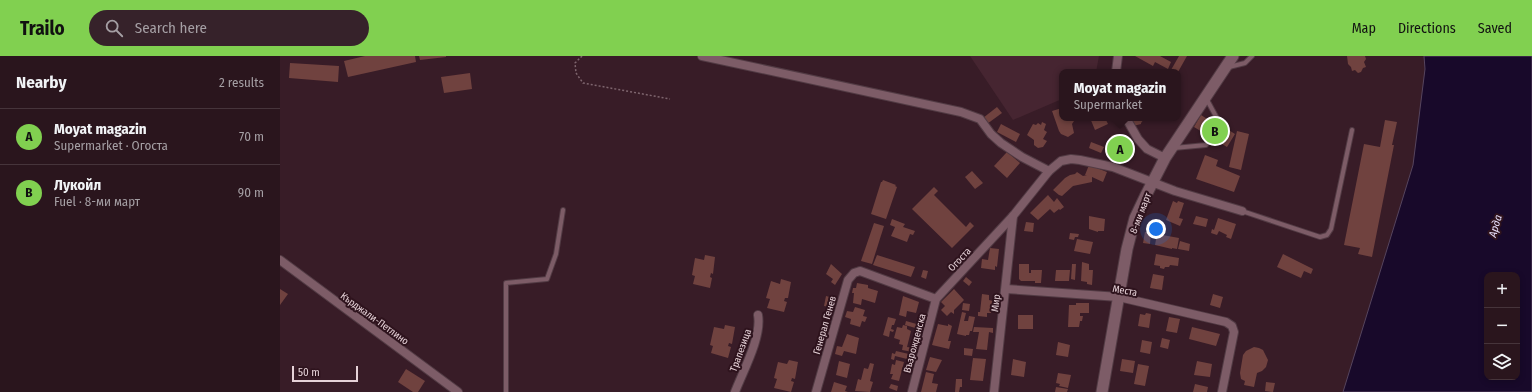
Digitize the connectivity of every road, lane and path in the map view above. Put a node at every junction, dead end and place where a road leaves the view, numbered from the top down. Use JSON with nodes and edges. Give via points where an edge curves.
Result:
{"nodes":[{"id":1,"x":582,"y":56,"type":"edge"},
{"id":2,"x":702,"y":56,"type":"edge"},
{"id":3,"x":1118,"y":56,"type":"edge"},
{"id":4,"x":1233,"y":56,"type":"edge"},
{"id":5,"x":1252,"y":56,"type":"edge"},
{"id":6,"x":1226,"y":67,"type":"junction"},
{"id":7,"x":1116,"y":69,"type":"edge"},
{"id":8,"x":1205,"y":98,"type":"junction"},
{"id":9,"x":670,"y":99,"type":"dead end"},
{"id":10,"x":1128,"y":121,"type":"edge"},
{"id":11,"x":1352,"y":130,"type":"dead end"},
{"id":12,"x":1172,"y":148,"type":"junction"},
{"id":13,"x":1165,"y":158,"type":"junction"},
{"id":14,"x":1049,"y":171,"type":"junction"},
{"id":15,"x":1152,"y":183,"type":"junction"},
{"id":16,"x":563,"y":210,"type":"dead end"},
{"id":17,"x":1242,"y":211,"type":"joint"},
{"id":18,"x":1013,"y":216,"type":"junction"},
{"id":19,"x":280,"y":260,"type":"edge"},
{"id":20,"x":1006,"y":289,"type":"junction"},
{"id":21,"x":1119,"y":297,"type":"junction"},
{"id":22,"x":936,"y":299,"type":"junction"},
{"id":23,"x":758,"y":315,"type":"dead end"},
{"id":24,"x":458,"y":392,"type":"edge"},
{"id":25,"x":506,"y":392,"type":"edge"},
{"id":26,"x":735,"y":392,"type":"edge"},
{"id":27,"x":816,"y":392,"type":"edge"},
{"id":28,"x":912,"y":392,"type":"edge"},
{"id":29,"x":994,"y":392,"type":"edge"},
{"id":30,"x":1102,"y":392,"type":"edge"},
{"id":31,"x":1222,"y":392,"type":"edge"}],
"edges":[{"from":1,"to":9,"type":"path","via":[[575,63],[576,73],[583,83]]},
{"from":2,"to":14,"type":"street","via":[[962,112],[980,119],[1001,143]]},
{"from":3,"to":7,"type":"street"},
{"from":4,"to":6,"type":"main road","name":"8-ми март"},
{"from":5,"to":6,"type":"lane","via":[[1245,64]]},
{"from":6,"to":8,"type":"main road","name":"8-ми март"},
{"from":8,"to":12,"type":"main road","name":"8-ми март"},
{"from":8,"to":12,"type":"lane","via":[[1219,122],[1206,145]]},
{"from":10,"to":13,"type":"street","via":[[1147,149]]},
{"from":11,"to":17,"type":"lane","via":[[1331,230],[1327,235],[1320,237]]},
{"from":12,"to":13,"type":"main road","name":"8-ми март"},
{"from":13,"to":15,"type":"main road","name":"8-ми март"},
{"from":14,"to":15,"type":"street","name":"Огоста","via":[[1061,161],[1080,160],[1113,167]]},
{"from":14,"to":18,"type":"street","name":"Огоста"},
{"from":15,"to":17,"type":"street","name":"Огоста"},
{"from":15,"to":21,"type":"main road","name":"8-ми март","via":[[1136,218],[1127,249]]},
{"from":16,"to":25,"type":"lane","via":[[556,254],[547,279],[506,283]]},
{"from":18,"to":20,"type":"street","name":"Мир"},
{"from":18,"to":22,"type":"street","name":"Огоста"},
{"from":19,"to":24,"type":"street","name":"Кърджали-Петлино"},
{"from":20,"to":21,"type":"street","name":"Места"},
{"from":20,"to":29,"type":"street","name":"Мир"},
{"from":21,"to":30,"type":"main road","name":"8-ми март"},
{"from":21,"to":31,"type":"street","name":"Места","via":[[1226,322],[1232,326],[1234,332]]},
{"from":22,"to":27,"type":"street","name":"Генерал Генев","via":[[860,271],[854,273],[848,280]]},
{"from":22,"to":28,"type":"street","name":"Възрожденска"},
{"from":23,"to":26,"type":"street","name":"Трапезица","via":[[758,333]]}]}
